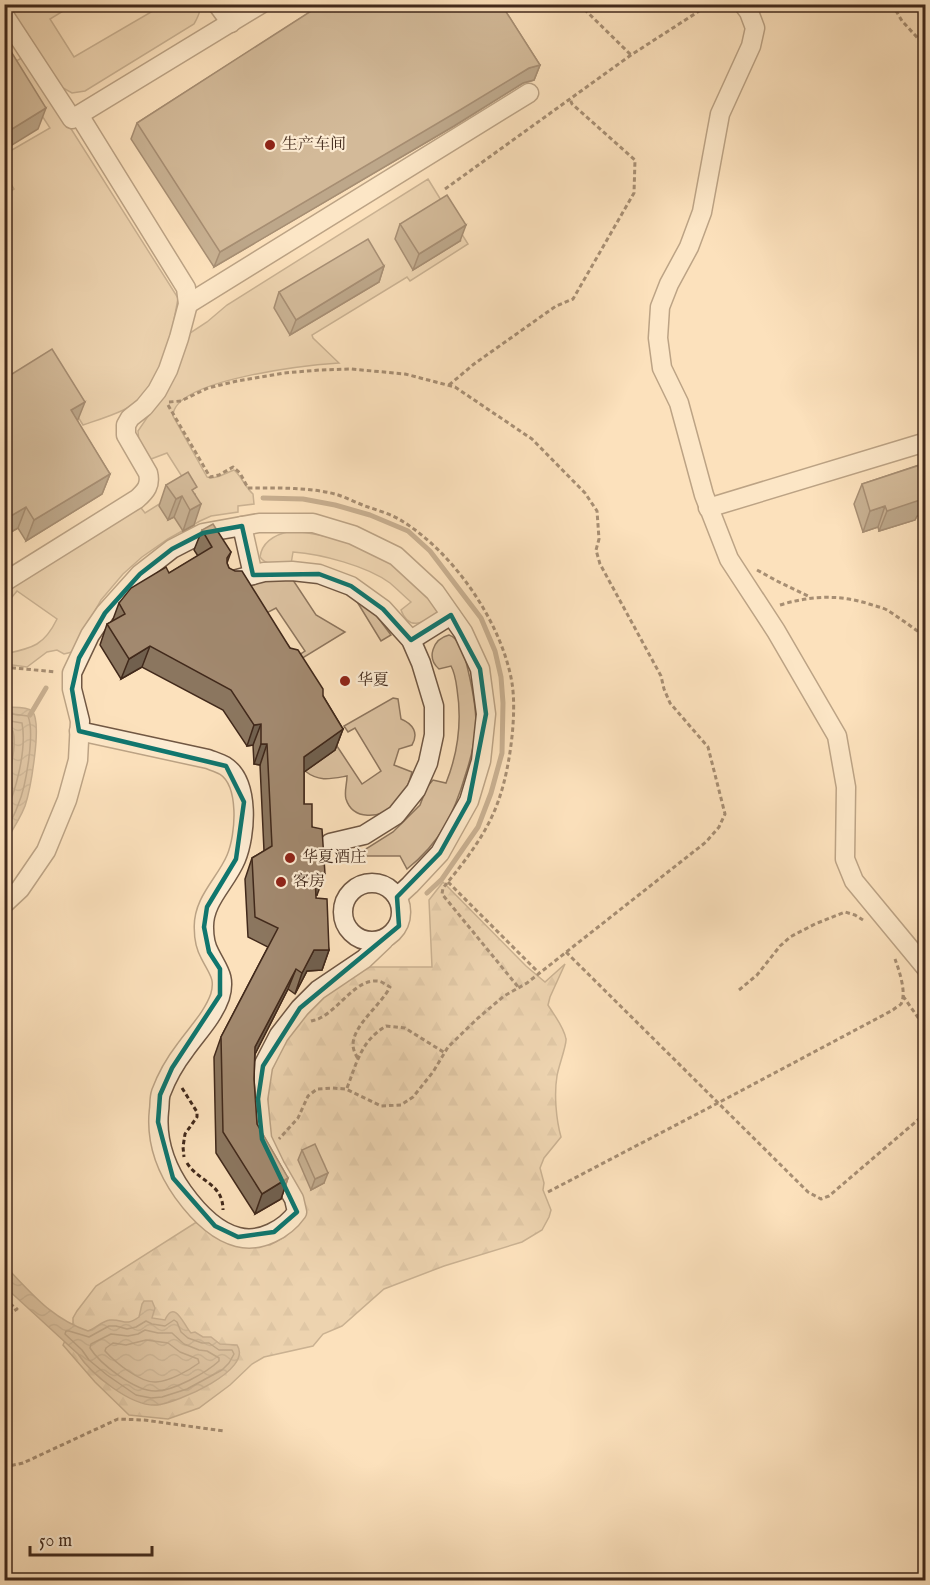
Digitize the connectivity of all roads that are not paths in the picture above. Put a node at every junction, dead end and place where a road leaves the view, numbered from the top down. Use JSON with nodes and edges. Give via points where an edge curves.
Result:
{"nodes":[{"id":1,"x":218,"y":4,"type":"edge"},
{"id":2,"x":261,"y":4,"type":"edge"},
{"id":3,"x":743,"y":4,"type":"edge"},
{"id":4,"x":4,"y":15,"type":"edge"},
{"id":5,"x":231,"y":23,"type":"junction"},
{"id":6,"x":529,"y":93,"type":"dead end"},
{"id":7,"x":79,"y":115,"type":"junction"},
{"id":8,"x":188,"y":304,"type":"junction"},
{"id":9,"x":926,"y":442,"type":"edge"},
{"id":10,"x":708,"y":508,"type":"junction"},
{"id":11,"x":242,"y":526,"type":"junction"},
{"id":12,"x":253,"y":575,"type":"junction"},
{"id":13,"x":230,"y":581,"type":"edge"},
{"id":14,"x":4,"y":582,"type":"edge"},
{"id":15,"x":451,"y":615,"type":"junction"},
{"id":16,"x":411,"y":640,"type":"junction"},
{"id":17,"x":79,"y":730,"type":"junction"},
{"id":18,"x":330,"y":843,"type":"dead end"},
{"id":19,"x":398,"y":897,"type":"junction"},
{"id":20,"x":4,"y":904,"type":"edge"},
{"id":21,"x":384,"y":939,"type":"junction"},
{"id":22,"x":926,"y":968,"type":"edge"}],
"edges":[{"from":1,"to":5,"type":"street"},
{"from":2,"to":5,"type":"street"},
{"from":3,"to":10,"type":"street","via":[[755,28],[751,46],[720,114],[702,212],[660,307],[658,338],[662,368],[679,403]]},
{"from":4,"to":7,"type":"street","via":[[72,119]]},
{"from":5,"to":7,"type":"street"},
{"from":6,"to":8,"type":"street"},
{"from":7,"to":8,"type":"street","via":[[186,288]]},
{"from":8,"to":14,"type":"street","via":[[158,391],[126,425],[126,435],[150,479],[145,492]]},
{"from":9,"to":10,"type":"street"},
{"from":10,"to":22,"type":"street","via":[[729,559],[837,736],[846,788],[845,859],[854,881]]},
{"from":11,"to":12,"type":"street"},
{"from":11,"to":15,"type":"street","via":[[313,523],[353,535],[396,556],[435,592]]},
{"from":11,"to":17,"type":"street","via":[[203,533],[172,549],[140,574],[105,613],[72,673]]},
{"from":12,"to":13,"type":"street"},
{"from":12,"to":16,"type":"street","via":[[292,571],[319,574],[351,586],[383,609]]},
{"from":15,"to":16,"type":"street"},
{"from":15,"to":19,"type":"street","via":[[480,669],[486,714],[481,762],[469,801],[440,853]]},
{"from":16,"to":18,"type":"street","via":[[434,706],[434,735],[428,763],[417,790],[396,815],[364,835]]},
{"from":17,"to":20,"type":"street","via":[[78,760],[70,790],[46,851],[20,890]]},
{"from":17,"to":21,"type":"street","via":[[226,766],[244,802],[244,828],[236,859],[207,907],[204,927],[208,952],[222,979],[220,995],[214,1010],[171,1071],[160,1095],[158,1122],[163,1155],[173,1178],[194,1207],[215,1226],[238,1237],[254,1238],[274,1232],[297,1212],[262,1138],[258,1099],[263,1066],[300,1008]]},
{"from":19,"to":21,"type":"street","via":[[402,916],[399,926]]},
{"from":19,"to":21,"type":"street","via":[[375,883],[357,887],[345,901],[344,919],[355,936],[374,942]]}]}
